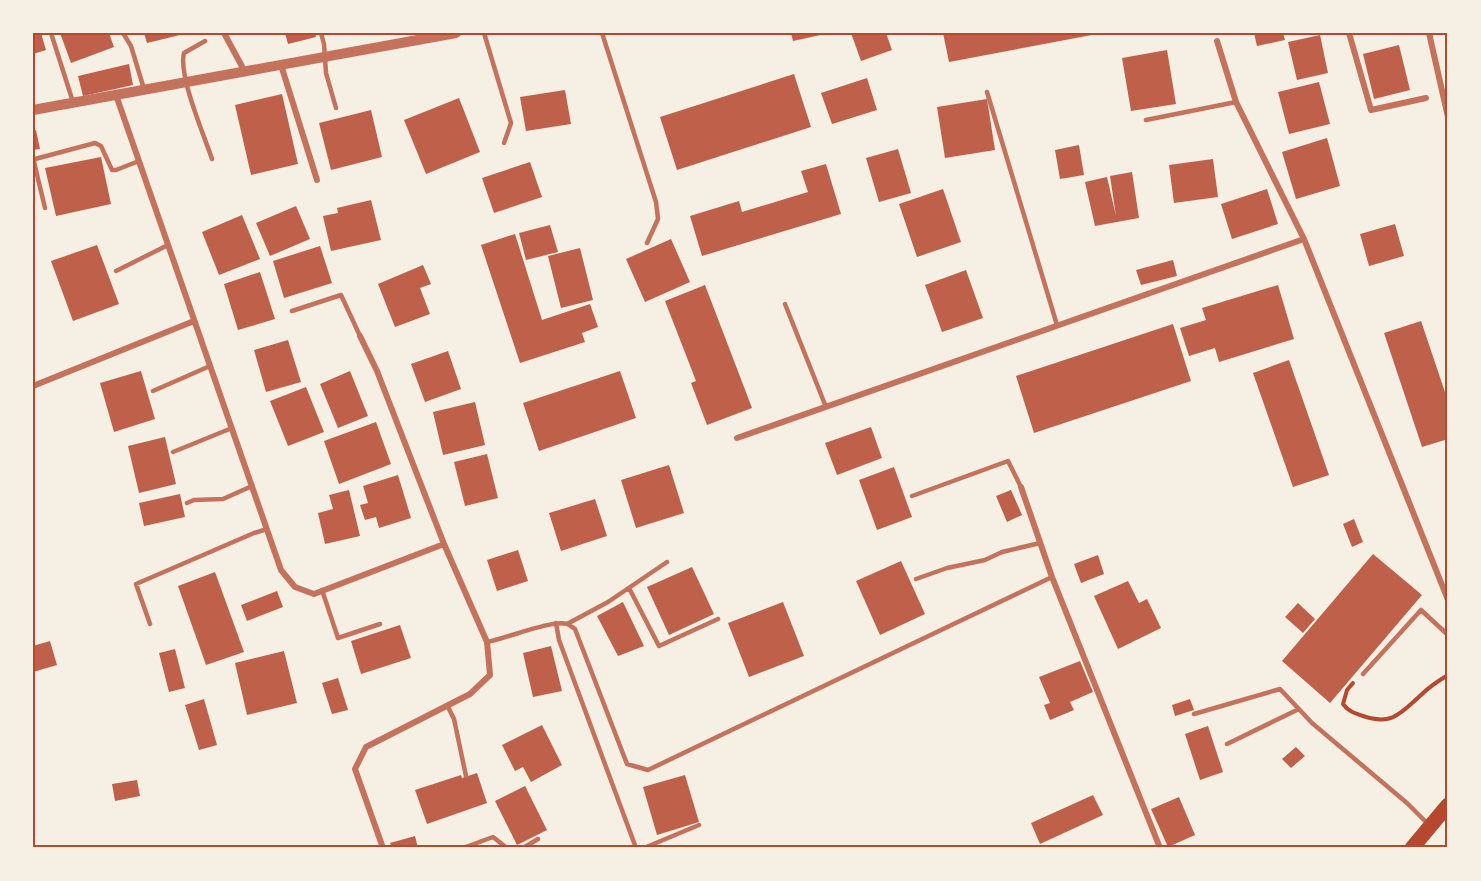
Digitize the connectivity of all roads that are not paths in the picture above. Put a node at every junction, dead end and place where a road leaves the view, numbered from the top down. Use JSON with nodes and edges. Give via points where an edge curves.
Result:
{"nodes":[{"id":1,"x":51,"y":33,"type":"edge"},
{"id":2,"x":123,"y":33,"type":"edge"},
{"id":3,"x":224,"y":33,"type":"edge"},
{"id":4,"x":321,"y":33,"type":"edge"},
{"id":5,"x":456,"y":33,"type":"edge"},
{"id":6,"x":484,"y":33,"type":"edge"},
{"id":7,"x":602,"y":33,"type":"edge"},
{"id":8,"x":1349,"y":33,"type":"edge"},
{"id":9,"x":1429,"y":33,"type":"edge"},
{"id":10,"x":413,"y":37,"type":"edge"},
{"id":11,"x":205,"y":41,"type":"dead end"},
{"id":12,"x":1217,"y":41,"type":"dead end"},
{"id":13,"x":324,"y":57,"type":"junction"},
{"id":14,"x":281,"y":65,"type":"junction"},
{"id":15,"x":245,"y":72,"type":"junction"},
{"id":16,"x":187,"y":82,"type":"junction"},
{"id":17,"x":144,"y":90,"type":"junction"},
{"id":18,"x":987,"y":92,"type":"dead end"},
{"id":19,"x":116,"y":95,"type":"junction"},
{"id":20,"x":1426,"y":98,"type":"dead end"},
{"id":21,"x":1236,"y":102,"type":"junction"},
{"id":22,"x":73,"y":103,"type":"junction"},
{"id":23,"x":336,"y":108,"type":"dead end"},
{"id":24,"x":33,"y":110,"type":"edge"},
{"id":25,"x":1448,"y":117,"type":"edge"},
{"id":26,"x":1146,"y":120,"type":"dead end"},
{"id":27,"x":504,"y":143,"type":"dead end"},
{"id":28,"x":212,"y":159,"type":"dead end"},
{"id":29,"x":139,"y":161,"type":"junction"},
{"id":30,"x":317,"y":180,"type":"dead end"},
{"id":31,"x":45,"y":208,"type":"dead end"},
{"id":32,"x":1304,"y":239,"type":"junction"},
{"id":33,"x":648,"y":243,"type":"dead end"},
{"id":34,"x":168,"y":245,"type":"junction"},
{"id":35,"x":116,"y":271,"type":"dead end"},
{"id":36,"x":785,"y":304,"type":"dead end"},
{"id":37,"x":292,"y":311,"type":"dead end"},
{"id":38,"x":194,"y":321,"type":"junction"},
{"id":39,"x":1058,"y":325,"type":"junction"},
{"id":40,"x":360,"y":336,"type":"joint"},
{"id":41,"x":210,"y":366,"type":"junction"},
{"id":42,"x":33,"y":386,"type":"edge"},
{"id":43,"x":153,"y":391,"type":"dead end"},
{"id":44,"x":826,"y":407,"type":"junction"},
{"id":45,"x":232,"y":428,"type":"junction"},
{"id":46,"x":737,"y":438,"type":"dead end"},
{"id":47,"x":172,"y":452,"type":"dead end"},
{"id":48,"x":252,"y":486,"type":"junction"},
{"id":49,"x":1021,"y":487,"type":"joint"},
{"id":50,"x":912,"y":496,"type":"dead end"},
{"id":51,"x":187,"y":503,"type":"dead end"},
{"id":52,"x":267,"y":529,"type":"junction"},
{"id":53,"x":1040,"y":543,"type":"junction"},
{"id":54,"x":444,"y":544,"type":"junction"},
{"id":55,"x":667,"y":562,"type":"dead end"},
{"id":56,"x":1052,"y":577,"type":"junction"},
{"id":57,"x":916,"y":579,"type":"dead end"},
{"id":58,"x":629,"y":588,"type":"junction"},
{"id":59,"x":322,"y":590,"type":"junction"},
{"id":60,"x":1448,"y":600,"type":"edge"},
{"id":61,"x":718,"y":619,"type":"dead end"},
{"id":62,"x":556,"y":623,"type":"junction"},
{"id":63,"x":150,"y":624,"type":"dead end"},
{"id":64,"x":380,"y":624,"type":"dead end"},
{"id":65,"x":567,"y":624,"type":"junction"},
{"id":66,"x":1448,"y":635,"type":"edge"},
{"id":67,"x":486,"y":642,"type":"junction"},
{"id":68,"x":1364,"y":674,"type":"road end"},
{"id":69,"x":447,"y":705,"type":"junction"},
{"id":70,"x":1299,"y":709,"type":"junction"},
{"id":71,"x":1194,"y":714,"type":"dead end"},
{"id":72,"x":1227,"y":744,"type":"dead end"},
{"id":73,"x":466,"y":776,"type":"dead end"},
{"id":74,"x":1448,"y":805,"type":"edge"},
{"id":75,"x":699,"y":825,"type":"dead end"},
{"id":76,"x":1430,"y":826,"type":"junction"},
{"id":77,"x":537,"y":839,"type":"dead end"},
{"id":78,"x":383,"y":848,"type":"edge"},
{"id":79,"x":463,"y":848,"type":"edge"},
{"id":80,"x":507,"y":848,"type":"edge"},
{"id":81,"x":523,"y":848,"type":"edge"},
{"id":82,"x":636,"y":848,"type":"edge"},
{"id":83,"x":644,"y":848,"type":"edge"},
{"id":84,"x":1160,"y":848,"type":"edge"},
{"id":85,"x":1412,"y":848,"type":"edge"}],
"edges":[{"from":1,"to":22,"type":"lane"},
{"from":2,"to":17,"type":"lane"},
{"from":3,"to":15,"type":"street"},
{"from":4,"to":13,"type":"lane"},
{"from":5,"to":10,"type":"street"},
{"from":6,"to":27,"type":"lane","via":[[511,123]]},
{"from":7,"to":33,"type":"lane","via":[[656,202],[658,219]]},
{"from":8,"to":20,"type":"street","via":[[1371,110]]},
{"from":9,"to":25,"type":"street"},
{"from":10,"to":13,"type":"street"},
{"from":11,"to":16,"type":"lane","via":[[184,52]]},
{"from":12,"to":21,"type":"street"},
{"from":13,"to":14,"type":"street"},
{"from":13,"to":23,"type":"lane"},
{"from":14,"to":15,"type":"street"},
{"from":14,"to":30,"type":"street"},
{"from":15,"to":16,"type":"street"},
{"from":16,"to":17,"type":"street"},
{"from":16,"to":28,"type":"lane"},
{"from":17,"to":19,"type":"street"},
{"from":18,"to":39,"type":"lane"},
{"from":19,"to":22,"type":"street"},
{"from":19,"to":29,"type":"street"},
{"from":21,"to":26,"type":"lane"},
{"from":21,"to":32,"type":"street"},
{"from":22,"to":24,"type":"street"},
{"from":29,"to":31,"type":"lane","via":[[112,170],[101,146],[95,143],[35,159]]},
{"from":29,"to":34,"type":"street"},
{"from":32,"to":39,"type":"street"},
{"from":32,"to":60,"type":"street"},
{"from":34,"to":35,"type":"lane"},
{"from":34,"to":38,"type":"street"},
{"from":36,"to":44,"type":"lane"},
{"from":37,"to":40,"type":"lane","via":[[341,295]]},
{"from":38,"to":41,"type":"street"},
{"from":38,"to":42,"type":"street"},
{"from":39,"to":44,"type":"street"},
{"from":40,"to":54,"type":"street"},
{"from":41,"to":43,"type":"lane"},
{"from":41,"to":45,"type":"street"},
{"from":44,"to":46,"type":"street"},
{"from":45,"to":47,"type":"lane"},
{"from":45,"to":48,"type":"street"},
{"from":48,"to":51,"type":"lane","via":[[223,499]]},
{"from":48,"to":52,"type":"street"},
{"from":49,"to":50,"type":"lane","via":[[1008,461]]},
{"from":49,"to":53,"type":"street"},
{"from":52,"to":59,"type":"street","via":[[281,570],[295,587],[314,594]]},
{"from":52,"to":63,"type":"lane","via":[[136,584]]},
{"from":53,"to":56,"type":"street"},
{"from":53,"to":57,"type":"lane"},
{"from":54,"to":59,"type":"street"},
{"from":54,"to":67,"type":"street"},
{"from":55,"to":58,"type":"lane"},
{"from":56,"to":65,"type":"lane","via":[[648,770],[627,764],[575,629]]},
{"from":56,"to":84,"type":"street"},
{"from":58,"to":61,"type":"lane","via":[[659,646]]},
{"from":58,"to":65,"type":"lane"},
{"from":59,"to":64,"type":"lane","via":[[338,638]]},
{"from":62,"to":65,"type":"lane"},
{"from":62,"to":67,"type":"lane"},
{"from":62,"to":82,"type":"lane"},
{"from":66,"to":68,"type":"lane","via":[[1421,610]]},
{"from":67,"to":69,"type":"street","via":[[490,675],[470,694]]},
{"from":69,"to":73,"type":"lane","via":[[454,719]]},
{"from":69,"to":78,"type":"street","via":[[366,747],[355,769]]},
{"from":70,"to":71,"type":"lane","via":[[1280,689]]},
{"from":70,"to":72,"type":"lane"},
{"from":70,"to":76,"type":"lane"},
{"from":74,"to":76,"type":"main road"},
{"from":75,"to":83,"type":"lane"},
{"from":76,"to":85,"type":"main road"},
{"from":77,"to":81,"type":"lane"},
{"from":79,"to":80,"type":"lane","via":[[493,837]]}]}
